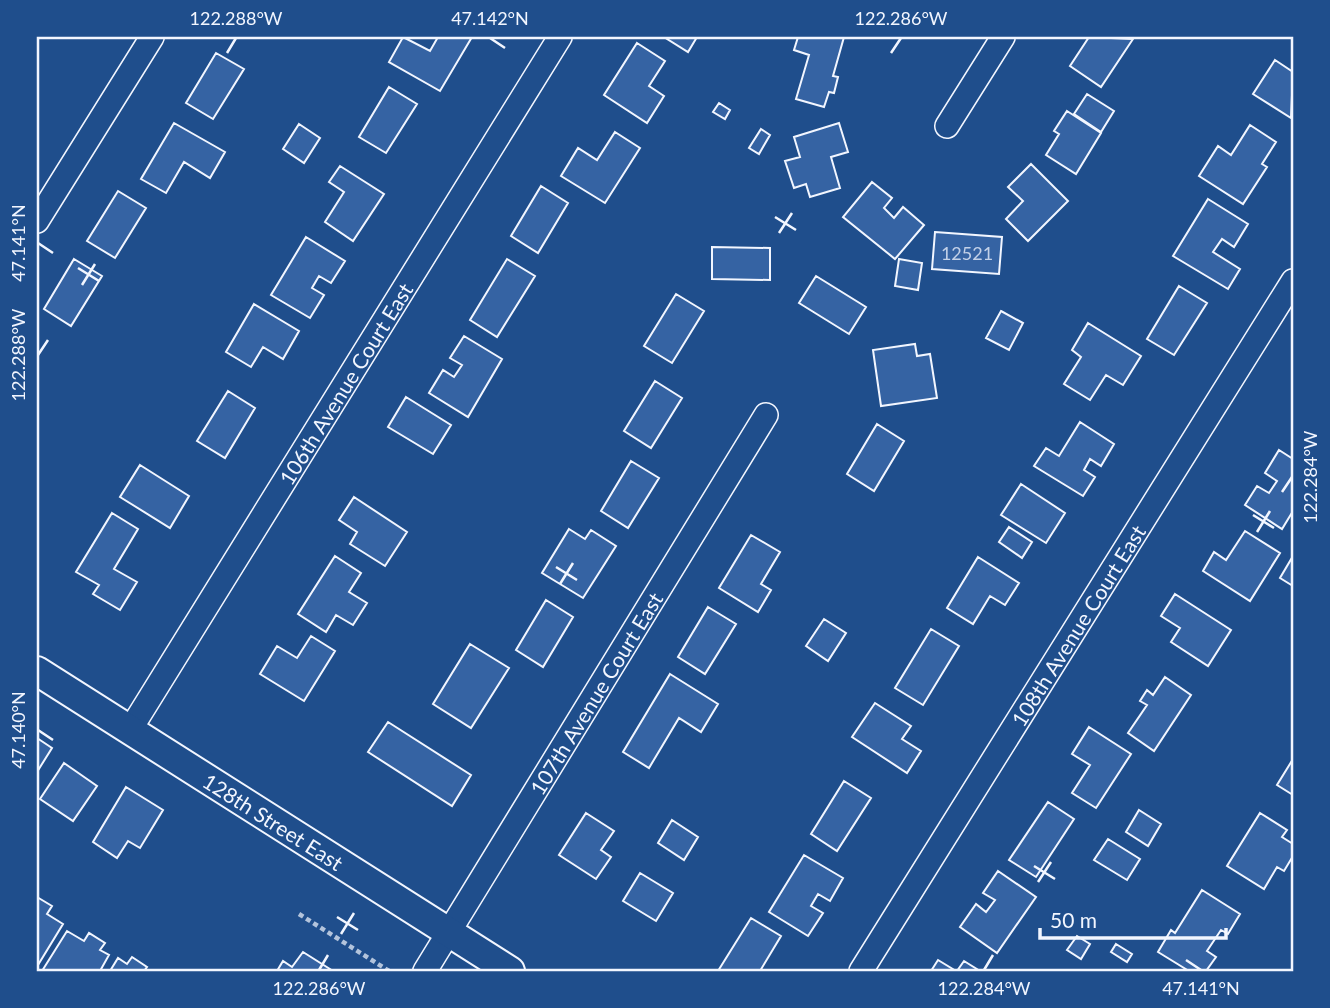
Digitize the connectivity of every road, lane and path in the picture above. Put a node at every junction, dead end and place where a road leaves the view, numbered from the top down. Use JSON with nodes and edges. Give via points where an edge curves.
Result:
{"nodes":[{"id":1,"x":152,"y":37,"type":"edge"},
{"id":2,"x":560,"y":37,"type":"edge"},
{"id":3,"x":1003,"y":37,"type":"edge"},
{"id":4,"x":947,"y":126,"type":"dead end"},
{"id":5,"x":37,"y":221,"type":"edge"},
{"id":6,"x":1293,"y":281,"type":"edge"},
{"id":7,"x":766,"y":415,"type":"dead end"},
{"id":8,"x":37,"y":671,"type":"edge"},
{"id":9,"x":130,"y":730,"type":"junction"},
{"id":10,"x":299,"y":914,"type":"dead end"},
{"id":11,"x":448,"y":933,"type":"junction"},
{"id":12,"x":389,"y":971,"type":"edge"},
{"id":13,"x":425,"y":971,"type":"edge"},
{"id":14,"x":510,"y":971,"type":"edge"},
{"id":15,"x":861,"y":971,"type":"edge"}],
"edges":[{"from":1,"to":5,"type":"street"},
{"from":2,"to":9,"type":"street","name":"106th Avenue Court East"},
{"from":3,"to":4,"type":"street"},
{"from":6,"to":15,"type":"street","name":"108th Avenue Court East"},
{"from":7,"to":11,"type":"street","name":"107th Avenue Court East"},
{"from":8,"to":9,"type":"street","name":"128th Street East"},
{"from":9,"to":11,"type":"street","name":"128th Street East"},
{"from":10,"to":12,"type":"path"},
{"from":11,"to":13,"type":"street","name":"107th Avenue Court East"},
{"from":11,"to":14,"type":"street","name":"128th Street East"}]}
